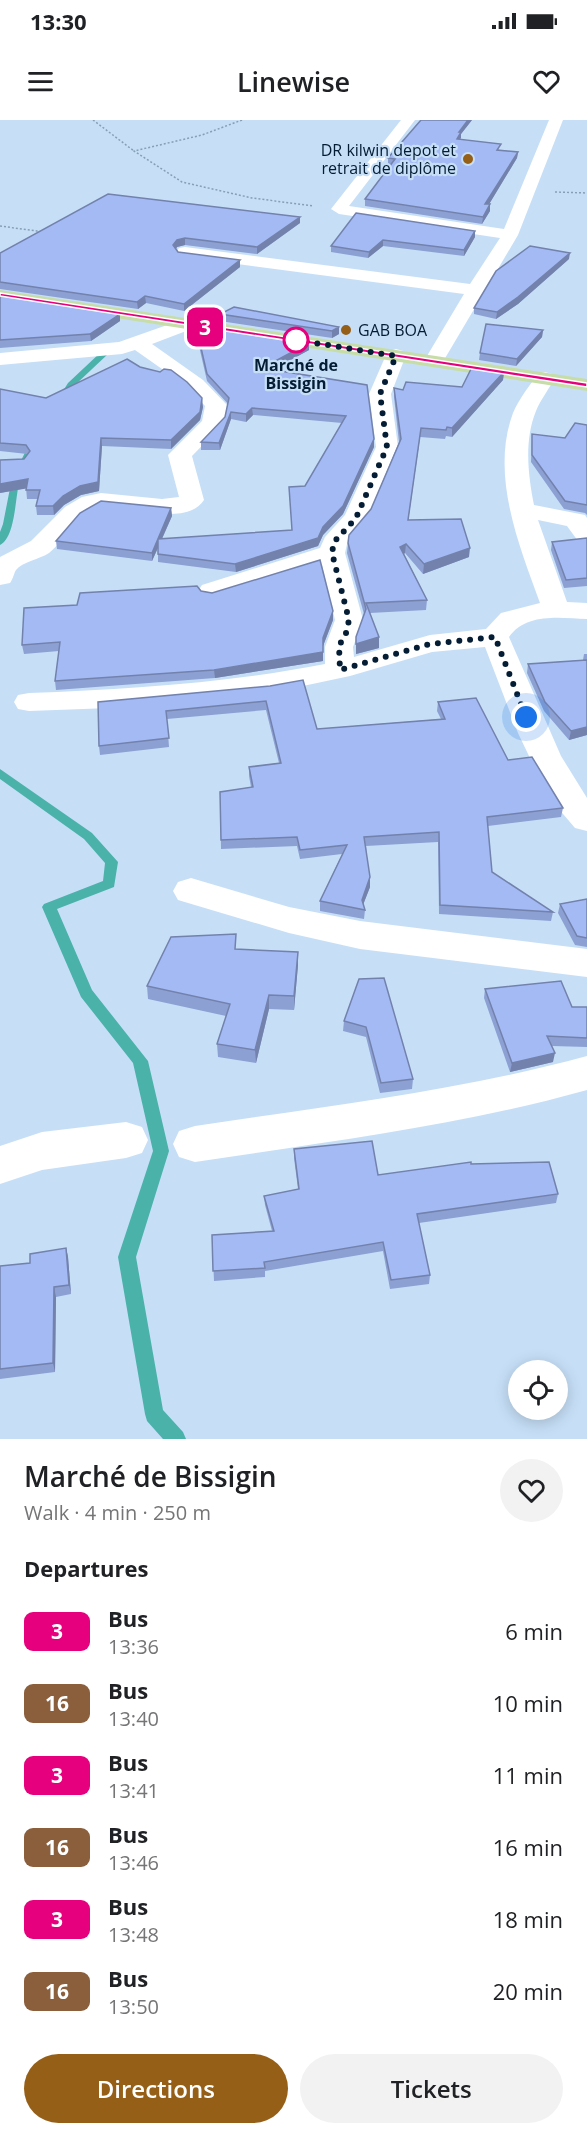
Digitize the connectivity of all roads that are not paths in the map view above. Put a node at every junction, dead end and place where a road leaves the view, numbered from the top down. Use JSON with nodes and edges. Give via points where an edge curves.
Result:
{"nodes":[{"id":1,"x":408,"y":120,"type":"edge"},
{"id":2,"x":556,"y":120,"type":"edge"},
{"id":3,"x":510,"y":235,"type":"junction"},
{"id":4,"x":185,"y":252,"type":"edge"},
{"id":5,"x":475,"y":290,"type":"junction"},
{"id":6,"x":0,"y":295,"type":"edge"},
{"id":7,"x":187,"y":324,"type":"junction"},
{"id":8,"x":138,"y":343,"type":"junction"},
{"id":9,"x":396,"y":356,"type":"junction"},
{"id":10,"x":0,"y":358,"type":"edge"},
{"id":11,"x":434,"y":361,"type":"junction"},
{"id":12,"x":545,"y":378,"type":"junction"},
{"id":13,"x":587,"y":385,"type":"edge"},
{"id":14,"x":523,"y":510,"type":"junction"},
{"id":15,"x":587,"y":536,"type":"edge"},
{"id":16,"x":332,"y":553,"type":"junction"},
{"id":17,"x":1,"y":577,"type":"edge"},
{"id":18,"x":212,"y":591,"type":"edge"},
{"id":19,"x":556,"y":610,"type":"junction"},
{"id":20,"x":587,"y":611,"type":"edge"},
{"id":21,"x":495,"y":637,"type":"junction"},
{"id":22,"x":340,"y":670,"type":"junction"},
{"id":23,"x":29,"y":702,"type":"dead end"},
{"id":24,"x":587,"y":820,"type":"edge"},
{"id":25,"x":192,"y":891,"type":"dead end"},
{"id":26,"x":587,"y":963,"type":"edge"},
{"id":27,"x":587,"y":1073,"type":"edge"},
{"id":28,"x":126,"y":1140,"type":"dead end"},
{"id":29,"x":195,"y":1144,"type":"dead end"},
{"id":30,"x":0,"y":1165,"type":"edge"}],
"edges":[{"from":1,"to":3,"type":"street","via":[[339,209]]},
{"from":2,"to":3,"type":"street"},
{"from":3,"to":5,"type":"street"},
{"from":4,"to":5,"type":"street"},
{"from":5,"to":11,"type":"street"},
{"from":6,"to":7,"type":"main road"},
{"from":7,"to":8,"type":"street"},
{"from":7,"to":9,"type":"main road"},
{"from":8,"to":10,"type":"street","via":[[103,351]]},
{"from":8,"to":17,"type":"street","via":[[196,384],[216,405],[213,423],[180,455],[192,500],[168,506],[102,500],[86,503],[76,508],[38,549],[3,567]]},
{"from":9,"to":11,"type":"main road"},
{"from":9,"to":16,"type":"street","via":[[380,394],[387,447],[356,518],[334,542]]},
{"from":11,"to":12,"type":"main road"},
{"from":12,"to":13,"type":"main road"},
{"from":12,"to":14,"type":"street","via":[[524,414],[517,454]]},
{"from":14,"to":15,"type":"street","via":[[576,520]]},
{"from":14,"to":19,"type":"street"},
{"from":16,"to":18,"type":"street"},
{"from":16,"to":22,"type":"street","via":[[349,620],[339,646]]},
{"from":19,"to":20,"type":"street"},
{"from":19,"to":21,"type":"street","via":[[514,617],[500,626]]},
{"from":21,"to":22,"type":"street","via":[[430,644]]},
{"from":21,"to":24,"type":"street","via":[[539,748],[575,808]]},
{"from":22,"to":23,"type":"street","via":[[221,690]]},
{"from":25,"to":26,"type":"street","via":[[289,920],[360,935]]},
{"from":27,"to":29,"type":"street","via":[[422,1109]]},
{"from":28,"to":30,"type":"street","via":[[42,1151]]}]}
